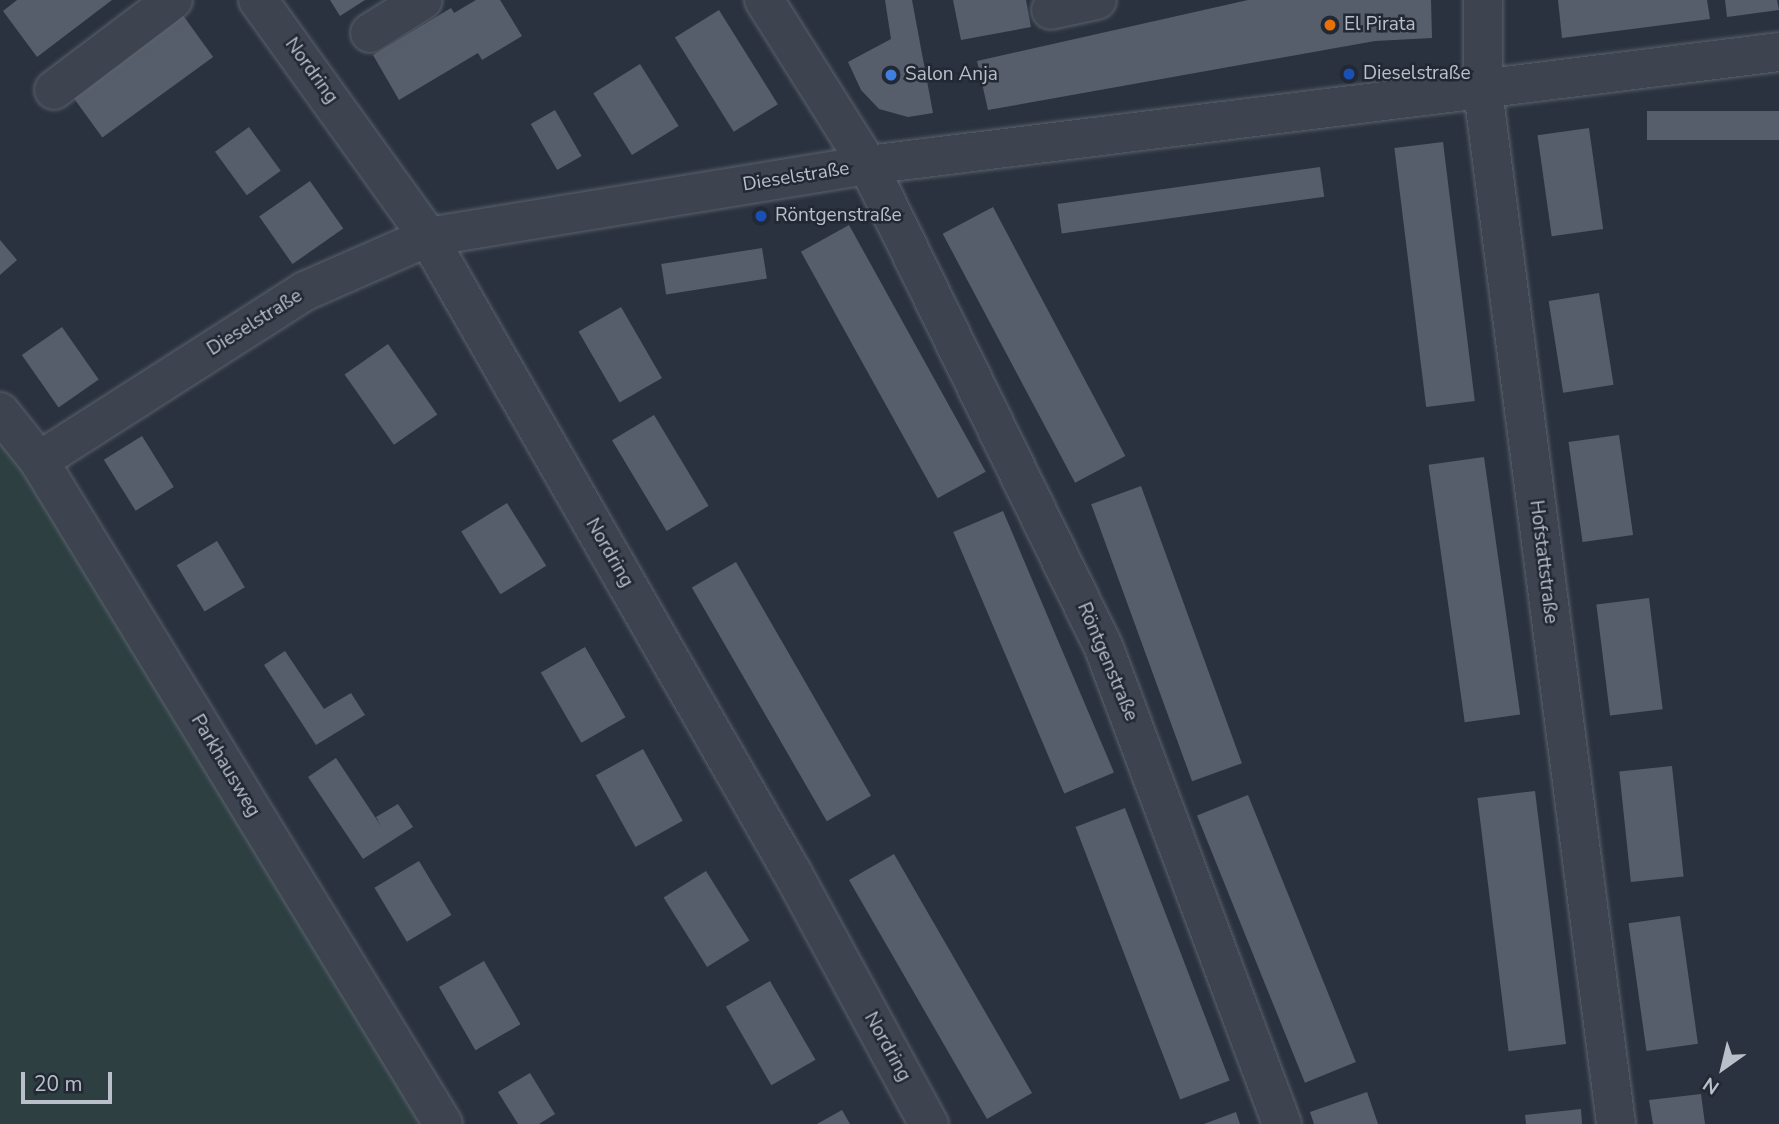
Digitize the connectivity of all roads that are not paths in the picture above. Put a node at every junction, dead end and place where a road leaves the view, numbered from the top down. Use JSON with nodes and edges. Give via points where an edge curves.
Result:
{"nodes":[{"id":1,"x":173,"y":0,"type":"edge"},
{"id":2,"x":258,"y":0,"type":"edge"},
{"id":3,"x":423,"y":0,"type":"edge"},
{"id":4,"x":764,"y":0,"type":"edge"},
{"id":5,"x":1097,"y":0,"type":"edge"},
{"id":6,"x":1483,"y":0,"type":"edge"},
{"id":7,"x":1051,"y":10,"type":"dead end"},
{"id":8,"x":370,"y":33,"type":"dead end"},
{"id":9,"x":1779,"y":52,"type":"edge"},
{"id":10,"x":54,"y":90,"type":"dead end"},
{"id":11,"x":1483,"y":91,"type":"junction"},
{"id":12,"x":868,"y":165,"type":"junction"},
{"id":13,"x":428,"y":237,"type":"junction"},
{"id":14,"x":0,"y":412,"type":"edge"},
{"id":15,"x":39,"y":461,"type":"junction"},
{"id":16,"x":443,"y":1124,"type":"edge"},
{"id":17,"x":929,"y":1124,"type":"edge"},
{"id":18,"x":1282,"y":1124,"type":"edge"},
{"id":19,"x":1616,"y":1124,"type":"edge"}],
"edges":[{"from":1,"to":10,"type":"street"},
{"from":2,"to":13,"type":"street","name":"Nordring"},
{"from":3,"to":8,"type":"street"},
{"from":4,"to":12,"type":"street","name":"Röntgenstraße"},
{"from":5,"to":7,"type":"street"},
{"from":6,"to":11,"type":"street","name":"Hofstattstraße"},
{"from":9,"to":11,"type":"street","name":"Dieselstraße"},
{"from":11,"to":12,"type":"street","name":"Dieselstraße"},
{"from":11,"to":19,"type":"street","name":"Hofstattstraße"},
{"from":12,"to":13,"type":"street","name":"Dieselstraße"},
{"from":12,"to":18,"type":"street","name":"Röntgenstraße","via":[[1104,648]]},
{"from":13,"to":15,"type":"street","name":"Dieselstraße","via":[[305,291]]},
{"from":13,"to":17,"type":"street","name":"Nordring","via":[[793,874]]},
{"from":14,"to":15,"type":"street","name":"Parkhausweg"},
{"from":15,"to":16,"type":"street","name":"Parkhausweg"}]}
